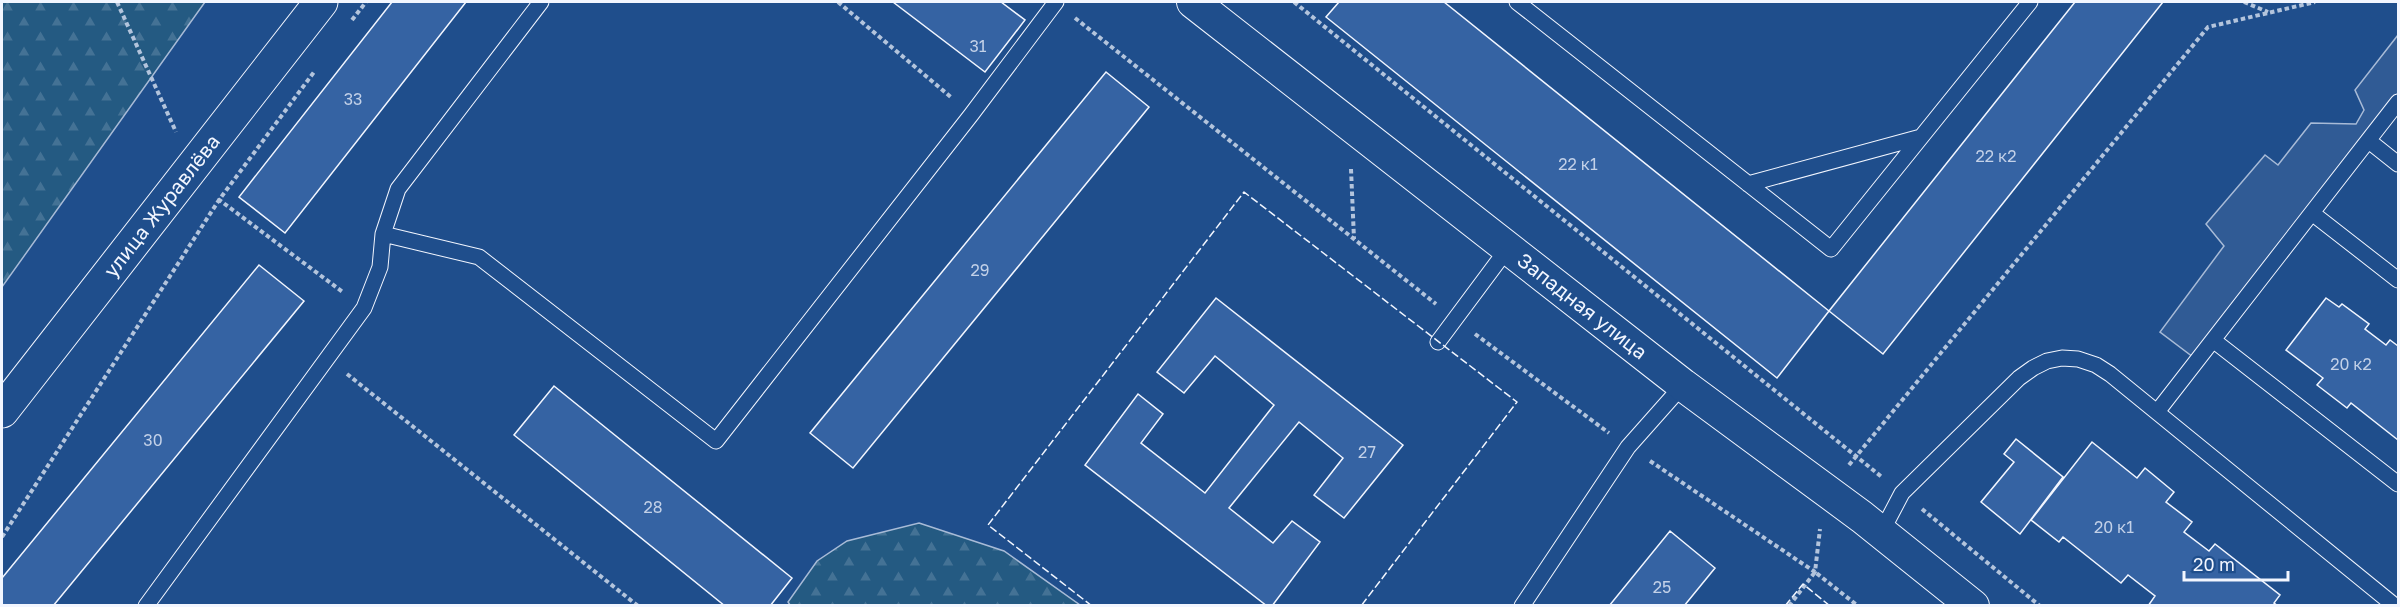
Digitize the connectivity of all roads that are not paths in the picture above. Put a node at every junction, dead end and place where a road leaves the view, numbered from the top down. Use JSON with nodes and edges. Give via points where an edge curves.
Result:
{"nodes":[{"id":1,"x":321,"y":2,"type":"edge"},
{"id":2,"x":541,"y":2,"type":"edge"},
{"id":3,"x":1055,"y":2,"type":"edge"},
{"id":4,"x":1193,"y":2,"type":"edge"},
{"id":5,"x":1517,"y":2,"type":"edge"},
{"id":6,"x":2030,"y":2,"type":"edge"},
{"id":7,"x":2398,"y":102,"type":"edge"},
{"id":8,"x":1921,"y":137,"type":"junction"},
{"id":9,"x":2369,"y":141,"type":"junction"},
{"id":10,"x":2398,"y":164,"type":"edge"},
{"id":11,"x":1748,"y":184,"type":"junction"},
{"id":12,"x":2312,"y":213,"type":"junction"},
{"id":13,"x":383,"y":234,"type":"junction"},
{"id":14,"x":1508,"y":248,"type":"junction"},
{"id":15,"x":2398,"y":280,"type":"edge"},
{"id":16,"x":2213,"y":340,"type":"junction"},
{"id":17,"x":1438,"y":342,"type":"dead end"},
{"id":18,"x":1683,"y":385,"type":"junction"},
{"id":19,"x":2,"y":411,"type":"edge"},
{"id":20,"x":2157,"y":412,"type":"junction"},
{"id":21,"x":2398,"y":484,"type":"edge"},
{"id":22,"x":1881,"y":533,"type":"junction"},
{"id":23,"x":146,"y":606,"type":"edge"},
{"id":24,"x":1522,"y":606,"type":"edge"},
{"id":25,"x":1973,"y":606,"type":"edge"},
{"id":26,"x":2395,"y":606,"type":"edge"}],
"edges":[{"from":1,"to":19,"type":"street","name":"улица Журавлёва"},
{"from":2,"to":13,"type":"lane","via":[[398,189]]},
{"from":3,"to":13,"type":"lane","via":[[716,441],[480,257]]},
{"from":4,"to":14,"type":"street","name":"Западная улица"},
{"from":5,"to":11,"type":"lane"},
{"from":6,"to":8,"type":"lane"},
{"from":7,"to":9,"type":"lane"},
{"from":8,"to":11,"type":"lane"},
{"from":8,"to":11,"type":"lane","via":[[1831,249]]},
{"from":9,"to":10,"type":"lane"},
{"from":9,"to":12,"type":"lane"},
{"from":12,"to":15,"type":"lane"},
{"from":12,"to":16,"type":"lane"},
{"from":13,"to":23,"type":"lane","via":[[380,267],[364,308]]},
{"from":14,"to":17,"type":"lane"},
{"from":14,"to":18,"type":"street","name":"Западная улица"},
{"from":16,"to":20,"type":"lane"},
{"from":16,"to":21,"type":"lane"},
{"from":18,"to":22,"type":"street","name":"Западная улица"},
{"from":18,"to":24,"type":"lane","via":[[1628,447]]},
{"from":20,"to":22,"type":"lane","via":[[2096,365],[2078,359],[2047,361],[2019,378],[1902,493]]},
{"from":20,"to":26,"type":"lane"},
{"from":22,"to":25,"type":"street","name":"Западная улица"}]}
